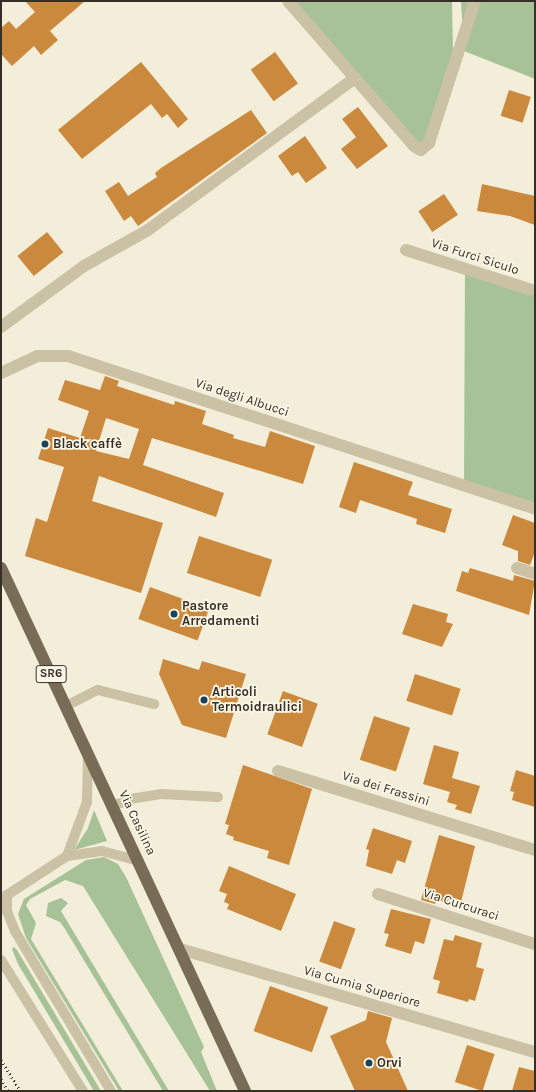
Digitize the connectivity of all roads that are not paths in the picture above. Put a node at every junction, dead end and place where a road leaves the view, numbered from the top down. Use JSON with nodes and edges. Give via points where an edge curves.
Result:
{"nodes":[{"id":1,"x":288,"y":1,"type":"edge"},
{"id":2,"x":475,"y":1,"type":"edge"},
{"id":3,"x":355,"y":78,"type":"junction"},
{"id":4,"x":406,"y":250,"type":"dead end"},
{"id":5,"x":535,"y":291,"type":"edge"},
{"id":6,"x":1,"y":327,"type":"edge"},
{"id":7,"x":1,"y":373,"type":"edge"},
{"id":8,"x":535,"y":509,"type":"edge"},
{"id":9,"x":1,"y":568,"type":"edge"},
{"id":10,"x":517,"y":568,"type":"dead end"},
{"id":11,"x":535,"y":574,"type":"edge"},
{"id":12,"x":154,"y":704,"type":"dead end"},
{"id":13,"x":66,"y":706,"type":"junction"},
{"id":14,"x":88,"y":753,"type":"junction"},
{"id":15,"x":278,"y":771,"type":"dead end"},
{"id":16,"x":218,"y":797,"type":"dead end"},
{"id":17,"x":113,"y":806,"type":"junction"},
{"id":18,"x":535,"y":850,"type":"edge"},
{"id":19,"x":67,"y":856,"type":"junction"},
{"id":20,"x":139,"y":861,"type":"junction"},
{"id":21,"x":378,"y":894,"type":"dead end"},
{"id":22,"x":535,"y":944,"type":"edge"},
{"id":23,"x":180,"y":949,"type":"junction"},
{"id":24,"x":1,"y":960,"type":"edge"},
{"id":25,"x":535,"y":1052,"type":"edge"},
{"id":26,"x":83,"y":1091,"type":"edge"},
{"id":27,"x":111,"y":1091,"type":"edge"},
{"id":28,"x":245,"y":1091,"type":"edge"}],
"edges":[{"from":1,"to":3,"type":"street"},
{"from":2,"to":3,"type":"street","via":[[429,144],[421,150],[414,146]]},
{"from":3,"to":6,"type":"street","via":[[148,230],[84,266]]},
{"from":4,"to":5,"type":"street","name":"Via Furci Siculo"},
{"from":7,"to":8,"type":"street","name":"Via degli Albucci","via":[[37,356],[68,356]]},
{"from":9,"to":13,"type":"main road","name":"Via Casilina","number":"SR6"},
{"from":10,"to":11,"type":"street"},
{"from":12,"to":13,"type":"lane","via":[[98,690]]},
{"from":13,"to":14,"type":"main road","name":"Via Casilina","number":"SR6"},
{"from":14,"to":17,"type":"main road","name":"Via Casilina","number":"SR6"},
{"from":14,"to":19,"type":"lane","via":[[87,802],[78,834]]},
{"from":15,"to":18,"type":"street","name":"Via dei Frassini"},
{"from":16,"to":17,"type":"lane","via":[[161,794],[130,799]]},
{"from":17,"to":20,"type":"main road","name":"Via Casilina","number":"SR6"},
{"from":19,"to":20,"type":"lane","via":[[102,851]]},
{"from":19,"to":27,"type":"lane","via":[[7,895],[6,911],[15,931]]},
{"from":20,"to":23,"type":"main road","name":"Via Casilina","number":"SR6"},
{"from":21,"to":22,"type":"street","name":"Via Curcuraci"},
{"from":23,"to":25,"type":"street","name":"Via Cumia Superiore"},
{"from":23,"to":28,"type":"main road","name":"Via Casilina","number":"SR6"},
{"from":24,"to":26,"type":"lane"}]}
